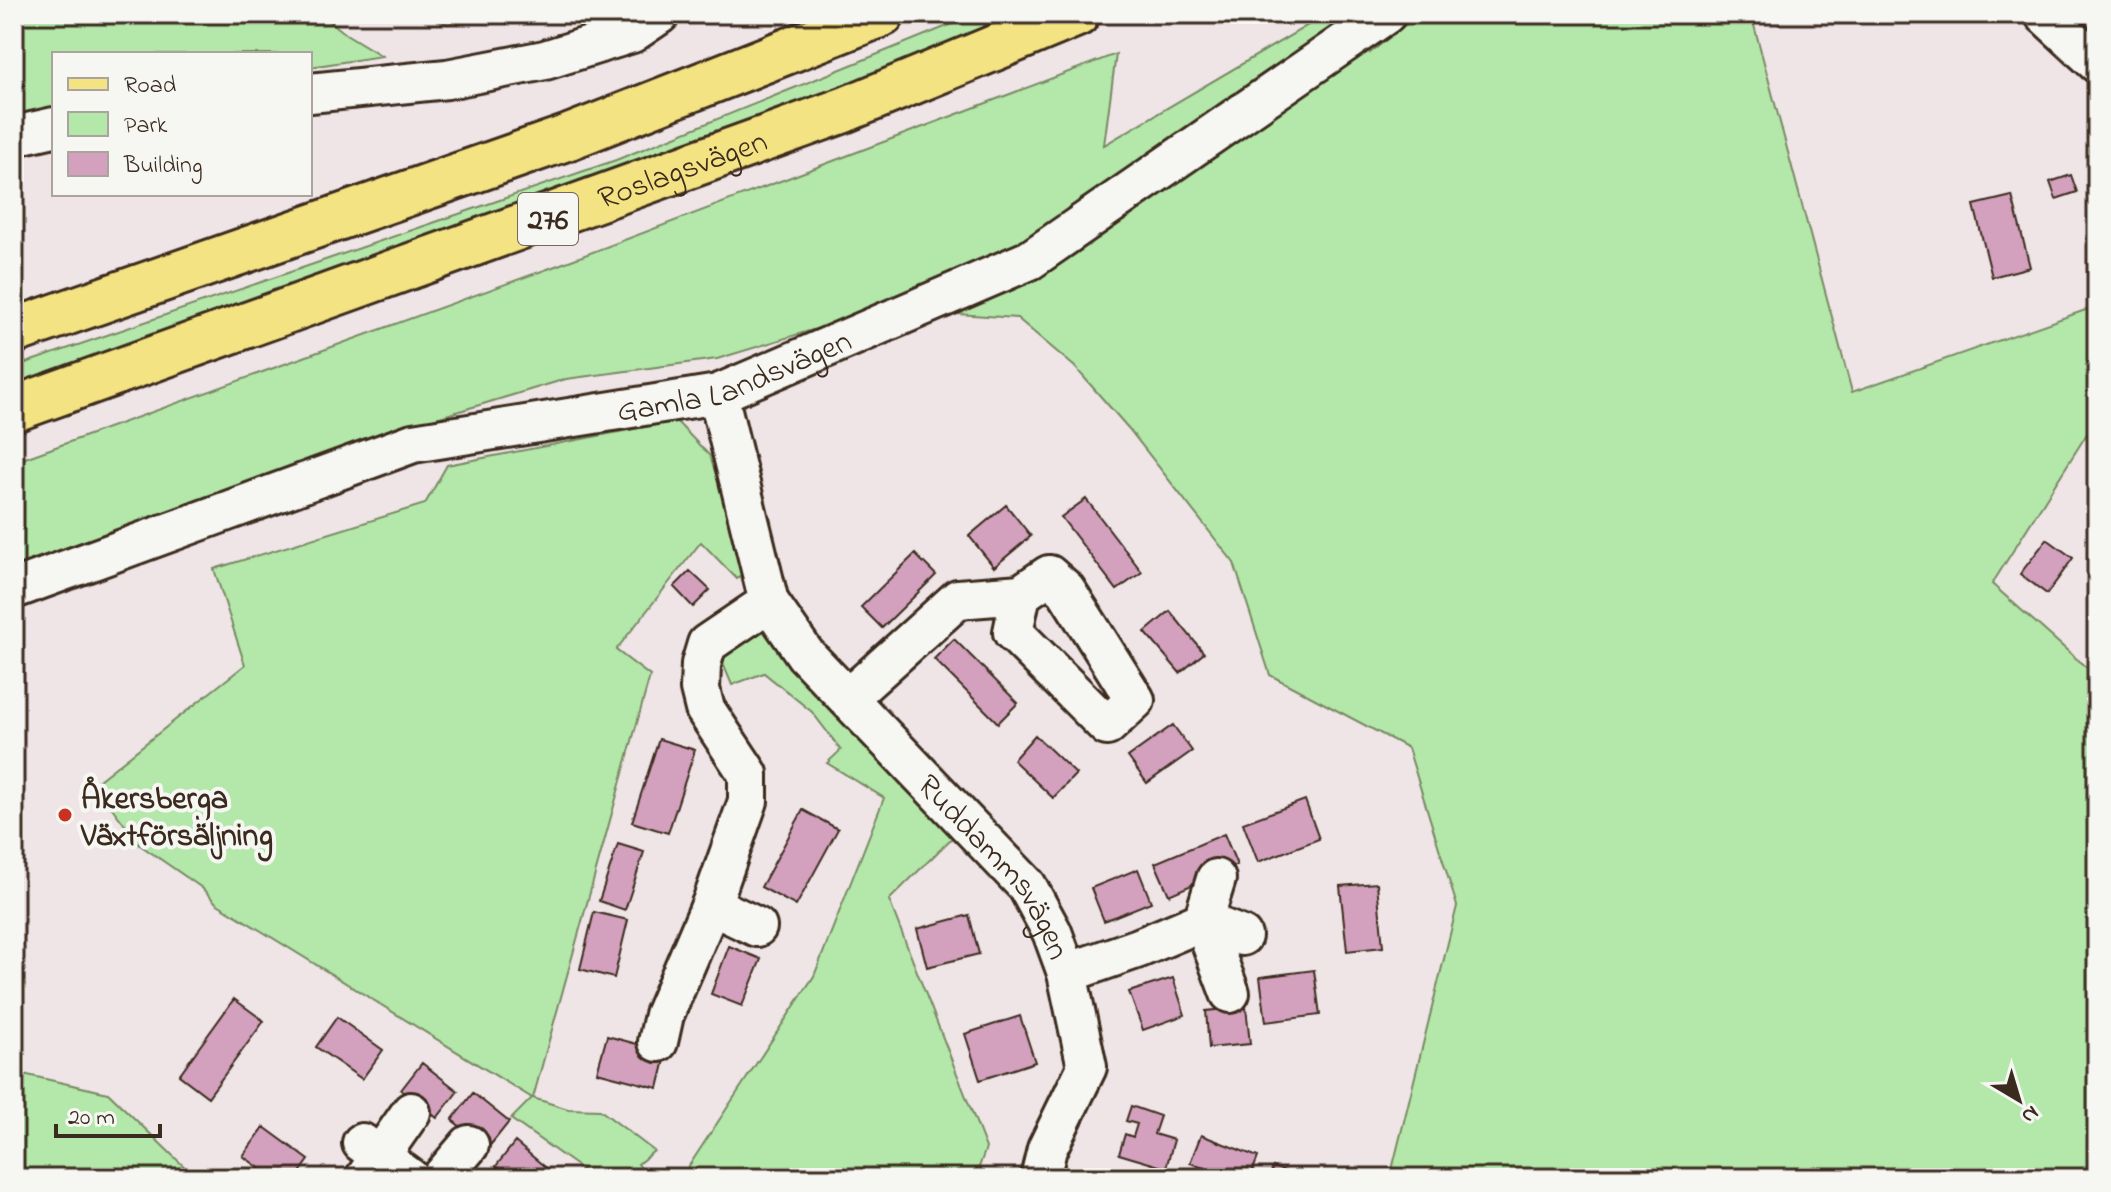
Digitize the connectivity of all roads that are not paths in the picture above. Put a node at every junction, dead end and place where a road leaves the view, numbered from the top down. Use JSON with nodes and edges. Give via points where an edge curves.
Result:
{"nodes":[{"id":1,"x":660,"y":14,"type":"edge"},
{"id":2,"x":882,"y":14,"type":"edge"},
{"id":3,"x":1077,"y":14,"type":"edge"},
{"id":4,"x":1386,"y":14,"type":"edge"},
{"id":5,"x":2044,"y":14,"type":"edge"},
{"id":6,"x":2097,"y":63,"type":"edge"},
{"id":7,"x":319,"y":92,"type":"edge"},
{"id":8,"x":52,"y":127,"type":"edge"},
{"id":9,"x":14,"y":136,"type":"edge"},
{"id":10,"x":14,"y":331,"type":"edge"},
{"id":11,"x":718,"y":394,"type":"junction"},
{"id":12,"x":14,"y":409,"type":"edge"},
{"id":13,"x":14,"y":589,"type":"edge"},
{"id":14,"x":1021,"y":594,"type":"dead end"},
{"id":15,"x":769,"y":602,"type":"junction"},
{"id":16,"x":848,"y":698,"type":"junction"},
{"id":17,"x":1216,"y":879,"type":"dead end"},
{"id":18,"x":711,"y":905,"type":"junction"},
{"id":19,"x":1203,"y":921,"type":"junction"},
{"id":20,"x":757,"y":927,"type":"dead end"},
{"id":21,"x":1242,"y":936,"type":"dead end"},
{"id":22,"x":1067,"y":973,"type":"junction"},
{"id":23,"x":1230,"y":993,"type":"dead end"},
{"id":24,"x":661,"y":1028,"type":"dead end"},
{"id":25,"x":411,"y":1112,"type":"dead end"},
{"id":26,"x":469,"y":1145,"type":"dead end"},
{"id":27,"x":369,"y":1159,"type":"edge"},
{"id":28,"x":410,"y":1178,"type":"edge"},
{"id":29,"x":441,"y":1178,"type":"edge"},
{"id":30,"x":1040,"y":1178,"type":"edge"}],
"edges":[{"from":1,"to":7,"type":"street","via":[[632,33],[545,60],[447,79]]},
{"from":2,"to":10,"type":"main road","number":"276","via":[[569,137]]},
{"from":3,"to":12,"type":"main road","name":"Roslagsvägen","number":"276","via":[[844,110]]},
{"from":4,"to":11,"type":"street","name":"Gamla Landsvägen","via":[[1030,260]]},
{"from":5,"to":6,"type":"street"},
{"from":8,"to":9,"type":"street"},
{"from":11,"to":13,"type":"street","name":"Gamla Landsvägen","via":[[413,443]]},
{"from":11,"to":15,"type":"street","name":"Ruddammsvägen"},
{"from":14,"to":16,"type":"street","via":[[958,599]]},
{"from":15,"to":16,"type":"street","name":"Ruddammsvägen","via":[[805,654]]},
{"from":15,"to":18,"type":"street","via":[[707,644],[701,664],[705,709],[748,774],[748,801]]},
{"from":16,"to":22,"type":"street","name":"Ruddammsvägen","via":[[1027,886]]},
{"from":17,"to":19,"type":"street"},
{"from":18,"to":20,"type":"street"},
{"from":18,"to":24,"type":"street"},
{"from":19,"to":21,"type":"street"},
{"from":19,"to":22,"type":"street"},
{"from":19,"to":23,"type":"street"},
{"from":22,"to":30,"type":"street","name":"Ruddammsvägen","via":[[1087,1067],[1047,1149]]},
{"from":25,"to":27,"type":"street"},
{"from":26,"to":29,"type":"street"},
{"from":27,"to":28,"type":"street"}]}
